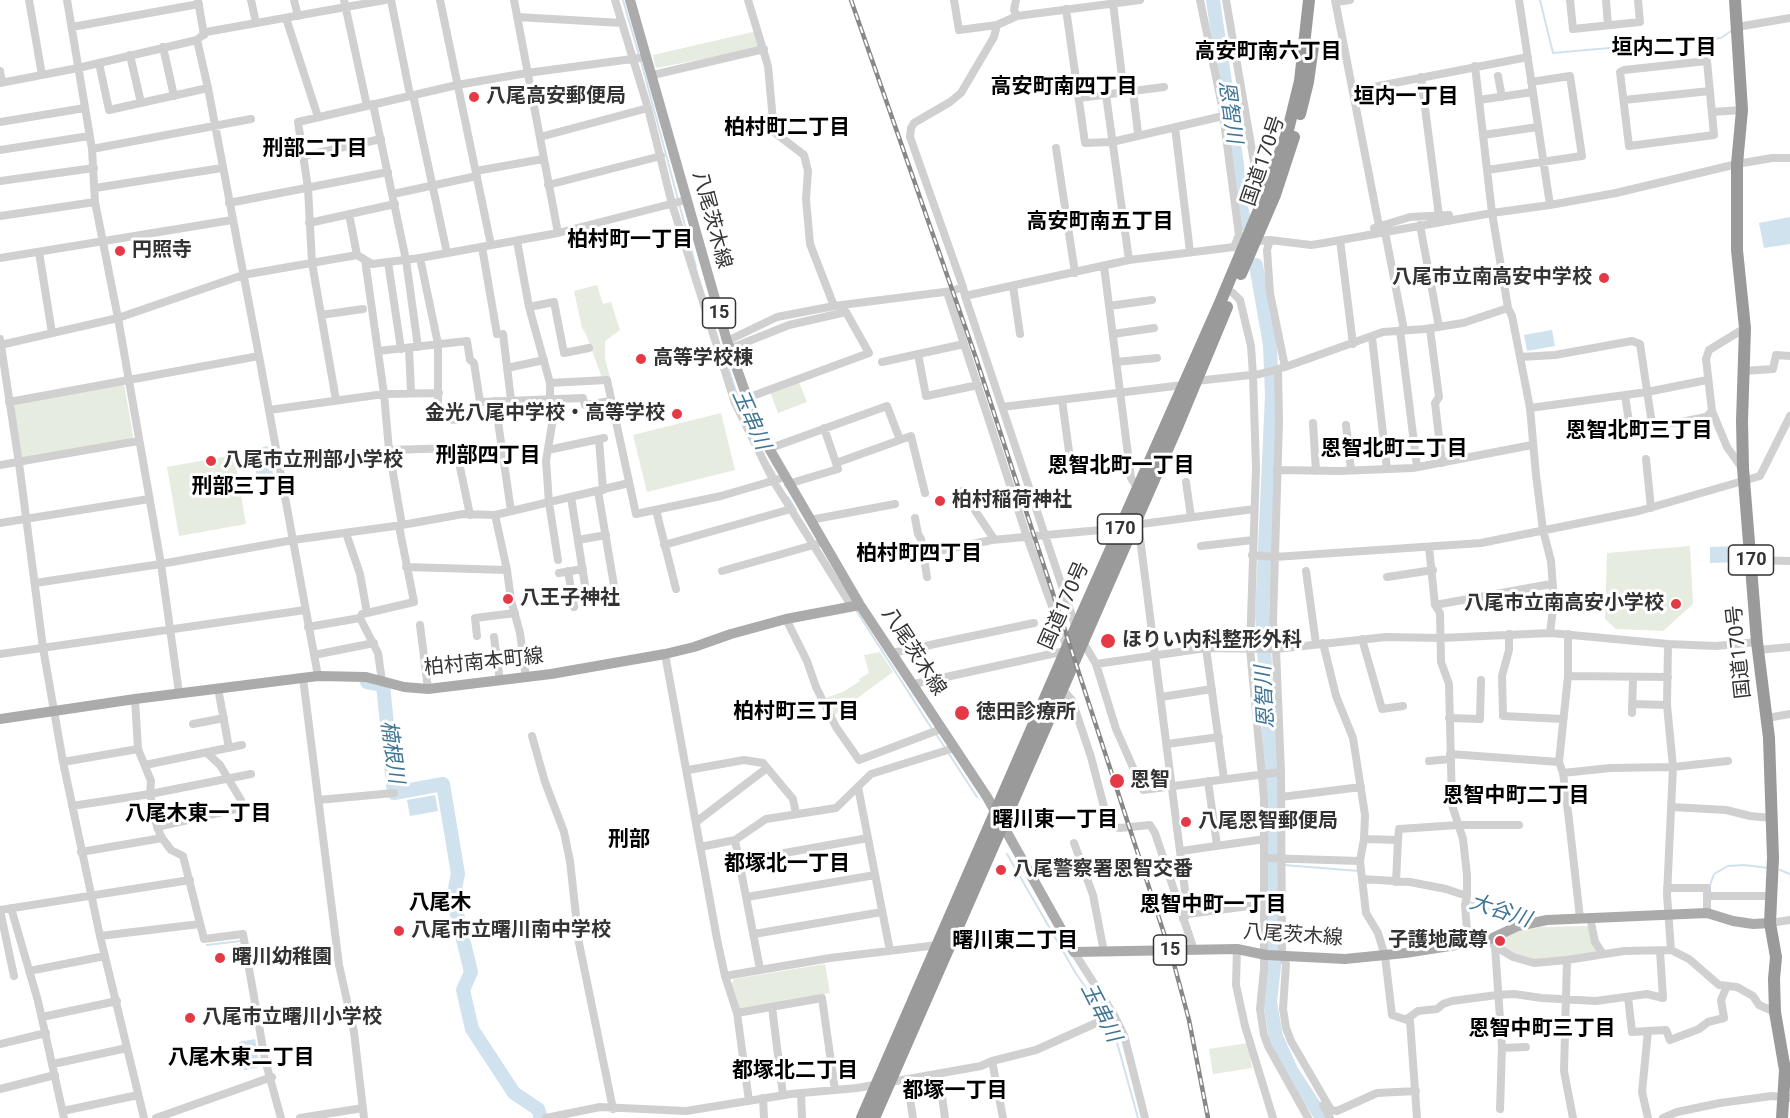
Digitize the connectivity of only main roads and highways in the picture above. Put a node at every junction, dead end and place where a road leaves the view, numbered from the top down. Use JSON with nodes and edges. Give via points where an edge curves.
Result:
{"nodes":[{"id":1,"x":630,"y":0,"type":"edge"},
{"id":2,"x":1309,"y":0,"type":"edge"},
{"id":3,"x":1317,"y":0,"type":"edge"},
{"id":4,"x":1735,"y":0,"type":"edge"},
{"id":5,"x":1250,"y":241,"type":"junction"},
{"id":6,"x":1129,"y":526,"type":"junction"},
{"id":7,"x":856,"y":606,"type":"junction"},
{"id":8,"x":1057,"y":685,"type":"junction"},
{"id":9,"x":0,"y":719,"type":"edge"},
{"id":10,"x":996,"y":813,"type":"junction"},
{"id":11,"x":1003,"y":827,"type":"junction"},
{"id":12,"x":1770,"y":923,"type":"junction"},
{"id":13,"x":1787,"y":1097,"type":"edge"},
{"id":14,"x":862,"y":1118,"type":"edge"},
{"id":15,"x":874,"y":1118,"type":"edge"},
{"id":16,"x":1782,"y":1118,"type":"edge"}],
"edges":[{"from":1,"to":7,"type":"main road","name":"八尾茨木線","number":"15","via":[[640,58],[652,75],[679,202],[747,398],[781,480],[810,520],[817,544]]},
{"from":2,"to":5,"type":"highway","name":"国道170号","number":"170","via":[[1288,130]]},
{"from":3,"to":5,"type":"highway","name":"国道170号","number":"170","via":[[1308,82],[1296,133],[1275,195]]},
{"from":4,"to":12,"type":"highway","name":"国道170号","number":"170","via":[[1742,110],[1737,164],[1737,250],[1745,328],[1743,475],[1767,718],[1772,818]]},
{"from":5,"to":6,"type":"highway","name":"国道170号","number":"170","via":[[1138,489]]},
{"from":5,"to":6,"type":"highway","name":"国道170号","number":"170","via":[[1247,260],[1196,381]]},
{"from":6,"to":8,"type":"highway","name":"国道170号","number":"170","via":[[1083,642]]},
{"from":6,"to":8,"type":"highway","name":"国道170号","number":"170","via":[[1066,649]]},
{"from":7,"to":9,"type":"main road","name":"柏村南本町線","via":[[786,619],[665,654],[526,678],[416,689],[366,677],[318,676]]},
{"from":7,"to":10,"type":"main road","name":"八尾茨木線","number":"15","via":[[914,684]]},
{"from":8,"to":10,"type":"highway","name":"国道170号","number":"170"},
{"from":8,"to":11,"type":"highway","name":"国道170号","number":"170"},
{"from":10,"to":11,"type":"main road","name":"八尾茨木線","number":"15"},
{"from":10,"to":14,"type":"highway","name":"国道170号","number":"170"},
{"from":11,"to":12,"type":"main road","name":"八尾茨木線","number":"15","via":[[1074,952],[1237,949],[1281,956],[1345,958],[1491,943],[1518,926],[1547,920],[1707,913],[1733,921]]},
{"from":11,"to":15,"type":"highway","name":"国道170号","number":"170"},
{"from":12,"to":13,"type":"highway","name":"国道170号","number":"170","via":[[1776,950],[1775,1012]]},
{"from":13,"to":16,"type":"highway","name":"国道170号","number":"170"}]}
